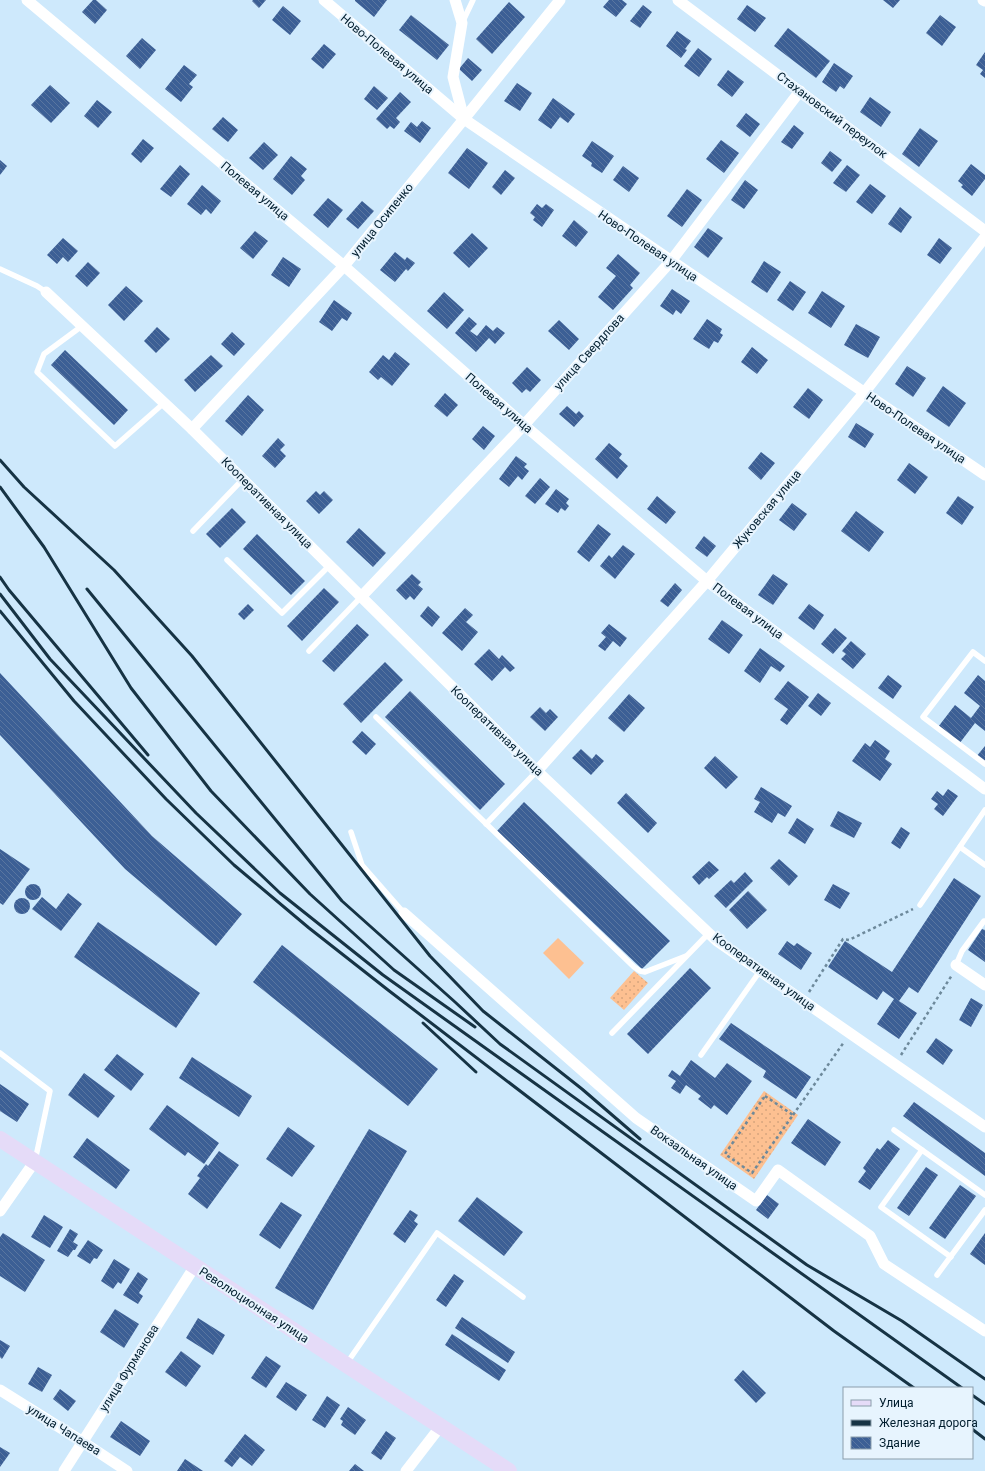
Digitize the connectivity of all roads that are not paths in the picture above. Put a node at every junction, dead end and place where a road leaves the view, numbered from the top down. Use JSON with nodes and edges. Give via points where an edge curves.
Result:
{"nodes":[{"id":1,"x":28,"y":0,"type":"edge"},
{"id":2,"x":324,"y":0,"type":"edge"},
{"id":3,"x":455,"y":0,"type":"edge"},
{"id":4,"x":473,"y":0,"type":"edge"},
{"id":5,"x":560,"y":0,"type":"edge"},
{"id":6,"x":678,"y":0,"type":"edge"},
{"id":7,"x":462,"y":23,"type":"junction"},
{"id":8,"x":800,"y":91,"type":"junction"},
{"id":9,"x":464,"y":119,"type":"junction"},
{"id":10,"x":985,"y":231,"type":"edge"},
{"id":11,"x":985,"y":237,"type":"edge"},
{"id":12,"x":671,"y":261,"type":"junction"},
{"id":13,"x":344,"y":266,"type":"junction"},
{"id":14,"x":0,"y":269,"type":"edge"},
{"id":15,"x":46,"y":292,"type":"joint"},
{"id":16,"x":82,"y":326,"type":"junction"},
{"id":17,"x":864,"y":393,"type":"junction"},
{"id":18,"x":164,"y":404,"type":"junction"},
{"id":19,"x":524,"y":425,"type":"junction"},
{"id":20,"x":192,"y":429,"type":"junction"},
{"id":21,"x":985,"y":475,"type":"edge"},
{"id":22,"x":243,"y":480,"type":"junction"},
{"id":23,"x":192,"y":531,"type":"dead end"},
{"id":24,"x":227,"y":560,"type":"dead end"},
{"id":25,"x":329,"y":566,"type":"junction"},
{"id":26,"x":707,"y":581,"type":"junction"},
{"id":27,"x":361,"y":597,"type":"junction"},
{"id":28,"x":309,"y":650,"type":"dead end"},
{"id":29,"x":985,"y":660,"type":"edge"},
{"id":30,"x":376,"y":717,"type":"dead end"},
{"id":31,"x":985,"y":764,"type":"edge"},
{"id":32,"x":537,"y":771,"type":"junction"},
{"id":33,"x":985,"y":789,"type":"edge"},
{"id":34,"x":985,"y":810,"type":"edge"},
{"id":35,"x":486,"y":824,"type":"junction"},
{"id":36,"x":351,"y":832,"type":"dead end"},
{"id":37,"x":960,"y":847,"type":"junction"},
{"id":38,"x":985,"y":865,"type":"edge"},
{"id":39,"x":920,"y":905,"type":"road end"},
{"id":40,"x":404,"y":913,"type":"joint"},
{"id":41,"x":985,"y":921,"type":"edge"},
{"id":42,"x":708,"y":933,"type":"junction"},
{"id":43,"x":686,"y":956,"type":"junction"},
{"id":44,"x":956,"y":966,"type":"joint"},
{"id":45,"x":760,"y":971,"type":"junction"},
{"id":46,"x":985,"y":985,"type":"edge"},
{"id":47,"x":612,"y":1033,"type":"dead end"},
{"id":48,"x":0,"y":1053,"type":"edge"},
{"id":49,"x":701,"y":1055,"type":"dead end"},
{"id":50,"x":985,"y":1127,"type":"edge"},
{"id":51,"x":894,"y":1130,"type":"dead end"},
{"id":52,"x":0,"y":1139,"type":"edge"},
{"id":53,"x":922,"y":1150,"type":"junction"},
{"id":54,"x":35,"y":1161,"type":"junction"},
{"id":55,"x":985,"y":1195,"type":"edge"},
{"id":56,"x":985,"y":1210,"type":"edge"},
{"id":57,"x":0,"y":1211,"type":"edge"},
{"id":58,"x":951,"y":1257,"type":"junction"},
{"id":59,"x":195,"y":1266,"type":"junction"},
{"id":60,"x":937,"y":1275,"type":"dead end"},
{"id":61,"x":523,"y":1297,"type":"dead end"},
{"id":62,"x":985,"y":1331,"type":"edge"},
{"id":63,"x":345,"y":1365,"type":"junction"},
{"id":64,"x":0,"y":1390,"type":"edge"},
{"id":65,"x":440,"y":1427,"type":"junction"},
{"id":66,"x":83,"y":1442,"type":"junction"},
{"id":67,"x":64,"y":1471,"type":"edge"},
{"id":68,"x":127,"y":1471,"type":"edge"},
{"id":69,"x":406,"y":1471,"type":"edge"},
{"id":70,"x":509,"y":1471,"type":"edge"}],
"edges":[{"from":1,"to":13,"type":"street","name":"Полевая улица"},
{"from":2,"to":9,"type":"street","name":"Ново-Полевая улица"},
{"from":3,"to":7,"type":"street"},
{"from":4,"to":7,"type":"lane"},
{"from":5,"to":9,"type":"street","name":"улица Осипенко"},
{"from":6,"to":8,"type":"street","name":"Стахановский переулок"},
{"from":7,"to":9,"type":"street","via":[[452,77]]},
{"from":8,"to":10,"type":"street","name":"Стахановский переулок"},
{"from":8,"to":12,"type":"street","name":"улица Свердлова"},
{"from":9,"to":12,"type":"street","name":"Ново-Полевая улица"},
{"from":9,"to":13,"type":"street","name":"улица Осипенко"},
{"from":11,"to":17,"type":"street","name":"Жуковская улица"},
{"from":12,"to":17,"type":"street","name":"Ново-Полевая улица"},
{"from":12,"to":19,"type":"street","name":"улица Свердлова"},
{"from":13,"to":19,"type":"street","name":"Полевая улица"},
{"from":13,"to":20,"type":"street","name":"улица Осипенко"},
{"from":14,"to":15,"type":"lane"},
{"from":15,"to":16,"type":"street","name":"Кооперативная улица"},
{"from":16,"to":18,"type":"street","name":"Кооперативная улица"},
{"from":16,"to":18,"type":"lane","via":[[44,354],[37,372],[115,446]]},
{"from":17,"to":21,"type":"street","name":"Ново-Полевая улица"},
{"from":17,"to":26,"type":"street","name":"Жуковская улица"},
{"from":18,"to":20,"type":"street","name":"Кооперативная улица"},
{"from":19,"to":26,"type":"street","name":"Полевая улица"},
{"from":19,"to":27,"type":"street","name":"улица Свердлова"},
{"from":20,"to":22,"type":"street","name":"Кооперативная улица"},
{"from":22,"to":23,"type":"lane"},
{"from":22,"to":25,"type":"street","name":"Кооперативная улица"},
{"from":24,"to":25,"type":"lane","via":[[282,614]]},
{"from":25,"to":27,"type":"street","name":"Кооперативная улица"},
{"from":26,"to":32,"type":"street","name":"Жуковская улица"},
{"from":26,"to":33,"type":"street","name":"Полевая улица"},
{"from":27,"to":28,"type":"lane"},
{"from":27,"to":32,"type":"street","name":"Кооперативная улица"},
{"from":29,"to":31,"type":"lane","via":[[973,652],[923,717]]},
{"from":30,"to":35,"type":"lane"},
{"from":32,"to":35,"type":"lane"},
{"from":32,"to":42,"type":"street","name":"Кооперативная улица"},
{"from":34,"to":37,"type":"lane"},
{"from":35,"to":43,"type":"lane","via":[[640,971],[645,972]]},
{"from":36,"to":40,"type":"lane","via":[[362,865]]},
{"from":37,"to":38,"type":"lane"},
{"from":37,"to":39,"type":"lane"},
{"from":40,"to":62,"type":"street","name":"Вокзальная улица","via":[[636,1118],[756,1201],[778,1170],[870,1236],[884,1264]]},
{"from":41,"to":44,"type":"lane","via":[[962,951]]},
{"from":42,"to":43,"type":"lane"},
{"from":42,"to":45,"type":"street","name":"Кооперативная улица"},
{"from":43,"to":47,"type":"lane"},
{"from":44,"to":46,"type":"street"},
{"from":45,"to":49,"type":"lane"},
{"from":45,"to":50,"type":"street","name":"Кооперативная улица"},
{"from":48,"to":54,"type":"lane","via":[[50,1091]]},
{"from":51,"to":53,"type":"lane"},
{"from":52,"to":54,"type":"main road","name":"Революционная улица"},
{"from":53,"to":55,"type":"lane"},
{"from":53,"to":58,"type":"lane","via":[[881,1207]]},
{"from":54,"to":57,"type":"street"},
{"from":54,"to":59,"type":"main road","name":"Революционная улица"},
{"from":56,"to":58,"type":"lane"},
{"from":58,"to":60,"type":"lane"},
{"from":59,"to":63,"type":"main road","name":"Революционная улица"},
{"from":59,"to":66,"type":"street","name":"улица Фурманова"},
{"from":61,"to":63,"type":"lane","via":[[437,1233]]},
{"from":63,"to":65,"type":"main road","name":"Революционная улица"},
{"from":64,"to":66,"type":"street","name":"улица Чапаева"},
{"from":65,"to":69,"type":"street"},
{"from":65,"to":70,"type":"main road","name":"Революционная улица"},
{"from":66,"to":67,"type":"street","name":"улица Фурманова"},
{"from":66,"to":68,"type":"street","name":"улица Чапаева"}]}
